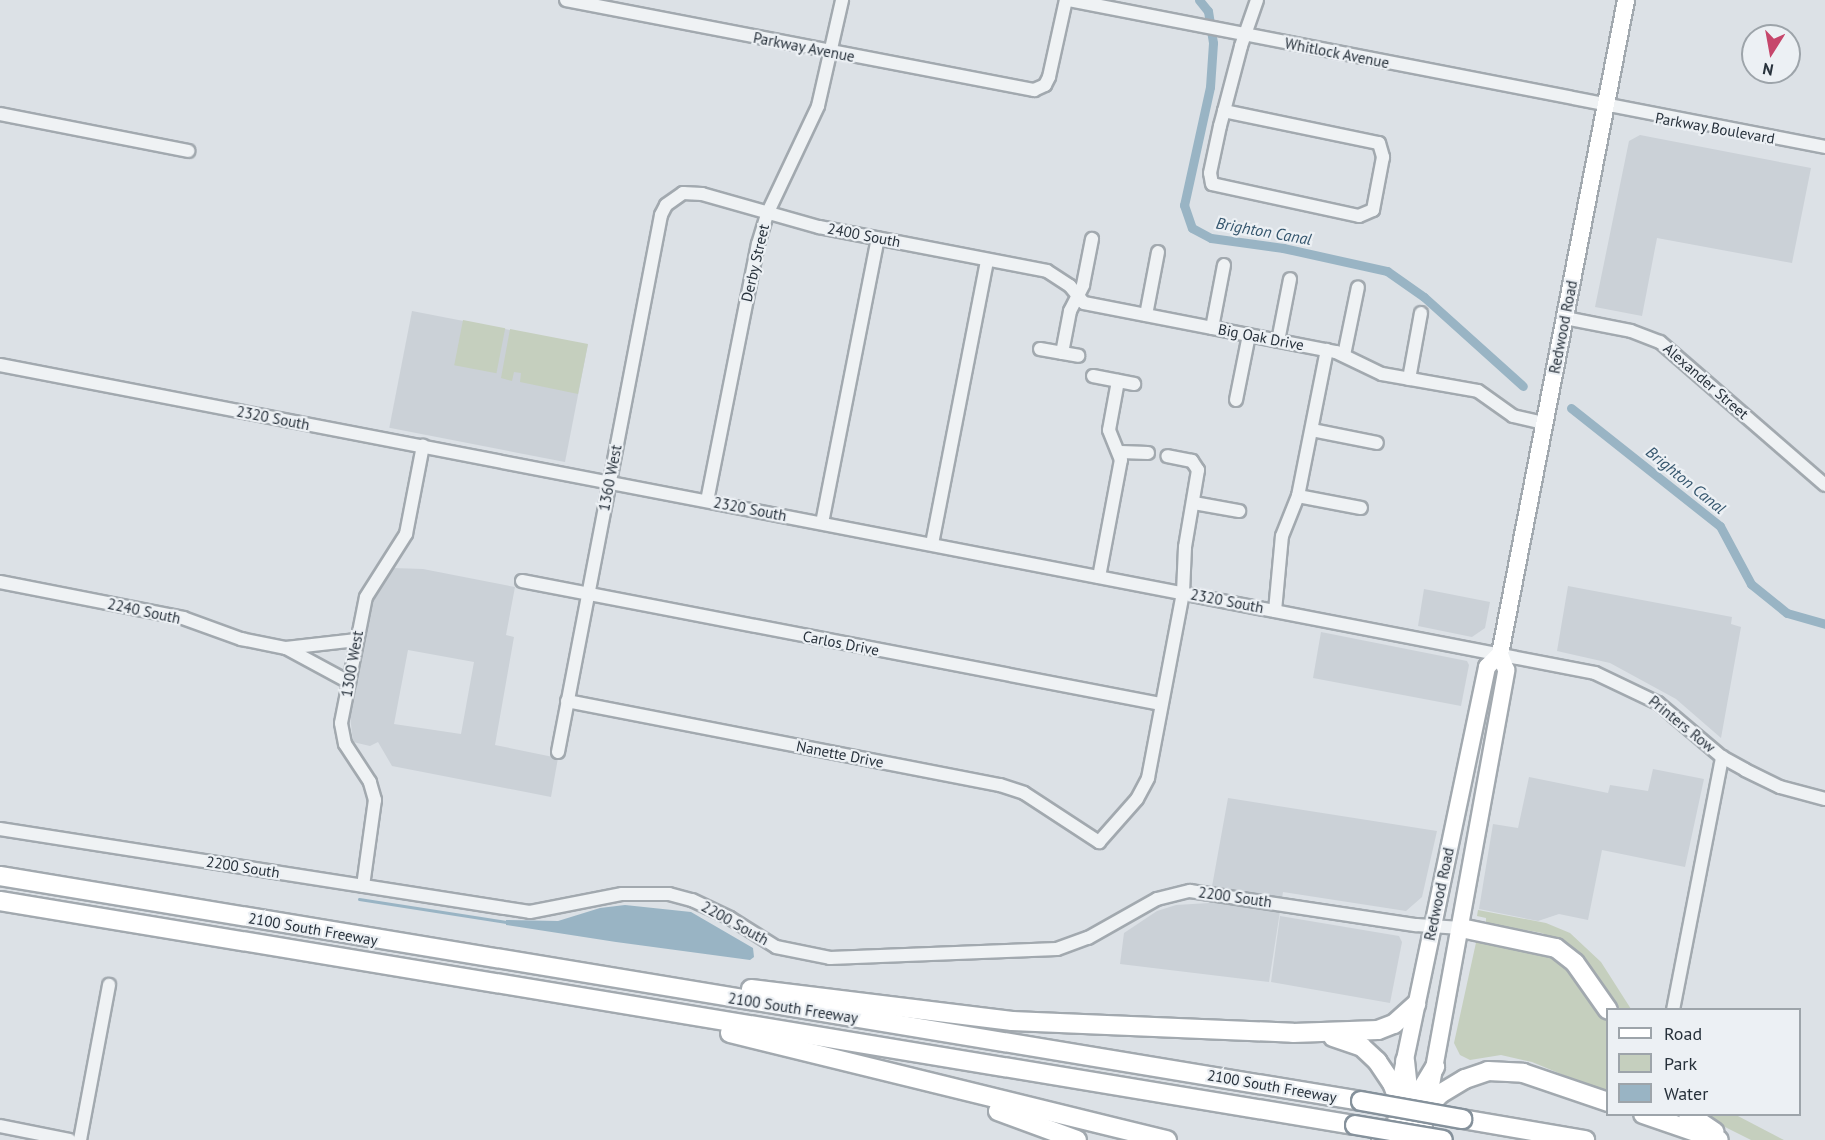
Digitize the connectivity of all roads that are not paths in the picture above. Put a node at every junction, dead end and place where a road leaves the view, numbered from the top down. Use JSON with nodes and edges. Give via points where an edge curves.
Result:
{"nodes":[{"id":1,"x":566,"y":0,"type":"edge"},
{"id":2,"x":842,"y":0,"type":"edge"},
{"id":3,"x":1067,"y":0,"type":"edge"},
{"id":4,"x":1257,"y":0,"type":"edge"},
{"id":5,"x":1626,"y":0,"type":"edge"},
{"id":6,"x":613,"y":4,"type":"edge"},
{"id":7,"x":1245,"y":35,"type":"junction"},
{"id":8,"x":832,"y":52,"type":"junction"},
{"id":9,"x":1605,"y":107,"type":"junction"},
{"id":10,"x":1224,"y":111,"type":"junction"},
{"id":11,"x":0,"y":114,"type":"edge"},
{"id":12,"x":1825,"y":147,"type":"edge"},
{"id":13,"x":188,"y":151,"type":"dead end"},
{"id":14,"x":666,"y":205,"type":"joint"},
{"id":15,"x":768,"y":213,"type":"junction"},
{"id":16,"x":878,"y":238,"type":"junction"},
{"id":17,"x":1092,"y":239,"type":"dead end"},
{"id":18,"x":1158,"y":252,"type":"dead end"},
{"id":19,"x":987,"y":260,"type":"junction"},
{"id":20,"x":1224,"y":266,"type":"dead end"},
{"id":21,"x":1290,"y":279,"type":"dead end"},
{"id":22,"x":1358,"y":287,"type":"dead end"},
{"id":23,"x":1076,"y":297,"type":"junction"},
{"id":24,"x":1421,"y":313,"type":"dead end"},
{"id":25,"x":1146,"y":315,"type":"junction"},
{"id":26,"x":1565,"y":318,"type":"junction"},
{"id":27,"x":1212,"y":328,"type":"junction"},
{"id":28,"x":1249,"y":335,"type":"junction"},
{"id":29,"x":1278,"y":341,"type":"junction"},
{"id":30,"x":1040,"y":349,"type":"dead end"},
{"id":31,"x":1327,"y":350,"type":"junction"},
{"id":32,"x":1062,"y":353,"type":"junction"},
{"id":33,"x":1344,"y":355,"type":"junction"},
{"id":34,"x":1078,"y":356,"type":"dead end"},
{"id":35,"x":0,"y":365,"type":"edge"},
{"id":36,"x":1093,"y":376,"type":"dead end"},
{"id":37,"x":1409,"y":379,"type":"junction"},
{"id":38,"x":1118,"y":381,"type":"junction"},
{"id":39,"x":1134,"y":384,"type":"dead end"},
{"id":40,"x":1236,"y":400,"type":"dead end"},
{"id":41,"x":1544,"y":423,"type":"junction"},
{"id":42,"x":1312,"y":430,"type":"junction"},
{"id":43,"x":1377,"y":442,"type":"dead end"},
{"id":44,"x":423,"y":447,"type":"junction"},
{"id":45,"x":1121,"y":452,"type":"junction"},
{"id":46,"x":1148,"y":453,"type":"dead end"},
{"id":47,"x":1167,"y":456,"type":"dead end"},
{"id":48,"x":609,"y":482,"type":"junction"},
{"id":49,"x":1825,"y":485,"type":"edge"},
{"id":50,"x":1298,"y":496,"type":"junction"},
{"id":51,"x":707,"y":501,"type":"junction"},
{"id":52,"x":1194,"y":503,"type":"junction"},
{"id":53,"x":1361,"y":508,"type":"dead end"},
{"id":54,"x":1239,"y":511,"type":"dead end"},
{"id":55,"x":822,"y":523,"type":"junction"},
{"id":56,"x":932,"y":544,"type":"junction"},
{"id":57,"x":1099,"y":577,"type":"junction"},
{"id":58,"x":522,"y":581,"type":"dead end"},
{"id":59,"x":0,"y":582,"type":"edge"},
{"id":60,"x":1183,"y":593,"type":"junction"},
{"id":61,"x":588,"y":594,"type":"junction"},
{"id":62,"x":1275,"y":610,"type":"junction"},
{"id":63,"x":357,"y":640,"type":"junction"},
{"id":64,"x":286,"y":648,"type":"junction"},
{"id":65,"x":1500,"y":654,"type":"junction"},
{"id":66,"x":349,"y":682,"type":"junction"},
{"id":67,"x":567,"y":702,"type":"junction"},
{"id":68,"x":1161,"y":704,"type":"junction"},
{"id":69,"x":558,"y":752,"type":"dead end"},
{"id":70,"x":1722,"y":757,"type":"junction"},
{"id":71,"x":1825,"y":799,"type":"edge"},
{"id":72,"x":0,"y":829,"type":"edge"},
{"id":73,"x":0,"y":876,"type":"edge"},
{"id":74,"x":363,"y":886,"type":"junction"},
{"id":75,"x":0,"y":901,"type":"edge"},
{"id":76,"x":1431,"y":926,"type":"junction"},
{"id":77,"x":1461,"y":928,"type":"junction"},
{"id":78,"x":530,"y":965,"type":"junction"},
{"id":79,"x":109,"y":985,"type":"dead end"},
{"id":80,"x":1416,"y":1004,"type":"junction"},
{"id":81,"x":1607,"y":1008,"type":"edge"},
{"id":82,"x":1673,"y":1008,"type":"edge"},
{"id":83,"x":656,"y":1012,"type":"junction"},
{"id":84,"x":1293,"y":1033,"type":"junction"},
{"id":85,"x":1405,"y":1061,"type":"joint"},
{"id":86,"x":1435,"y":1066,"type":"joint"},
{"id":87,"x":912,"y":1080,"type":"junction"},
{"id":88,"x":1606,"y":1101,"type":"edge"},
{"id":89,"x":1411,"y":1115,"type":"edge"},
{"id":90,"x":1649,"y":1116,"type":"edge"},
{"id":91,"x":1691,"y":1116,"type":"edge"},
{"id":92,"x":0,"y":1126,"type":"edge"},
{"id":93,"x":1389,"y":1138,"type":"edge"},
{"id":94,"x":70,"y":1140,"type":"edge"},
{"id":95,"x":80,"y":1140,"type":"edge"},
{"id":96,"x":1077,"y":1140,"type":"edge"},
{"id":97,"x":1167,"y":1140,"type":"edge"},
{"id":98,"x":1420,"y":1140,"type":"edge"},
{"id":99,"x":1443,"y":1140,"type":"edge"},
{"id":100,"x":1585,"y":1140,"type":"edge"},
{"id":101,"x":1719,"y":1140,"type":"edge"},
{"id":102,"x":1730,"y":1140,"type":"edge"}],
"edges":[{"from":1,"to":6,"type":"street","name":"Parkway Avenue"},
{"from":2,"to":8,"type":"street","name":"Derby Street"},
{"from":3,"to":7,"type":"street","name":"Whitlock Avenue"},
{"from":3,"to":8,"type":"street","name":"Parkway Avenue","via":[[1051,71],[1042,88],[1020,89]]},
{"from":4,"to":7,"type":"street"},
{"from":5,"to":9,"type":"main road","name":"Redwood Road"},
{"from":6,"to":8,"type":"street","name":"Parkway Avenue"},
{"from":7,"to":9,"type":"street","name":"Whitlock Avenue"},
{"from":7,"to":10,"type":"street"},
{"from":8,"to":15,"type":"street","name":"Derby Street","via":[[811,126]]},
{"from":9,"to":12,"type":"street","name":"Parkway Boulevard"},
{"from":9,"to":26,"type":"main road","name":"Redwood Road"},
{"from":10,"to":10,"type":"street","via":[[1372,140],[1382,146],[1373,210],[1359,216],[1212,184],[1209,173]]},
{"from":11,"to":13,"type":"street"},
{"from":14,"to":15,"type":"street","name":"2400 South","via":[[683,193],[693,193]]},
{"from":14,"to":48,"type":"street","name":"1360 West"},
{"from":15,"to":16,"type":"street","name":"2400 South"},
{"from":15,"to":51,"type":"street","name":"Derby Street","via":[[758,243]]},
{"from":16,"to":19,"type":"street","name":"2400 South"},
{"from":16,"to":55,"type":"street"},
{"from":17,"to":23,"type":"street","via":[[1083,285]]},
{"from":18,"to":25,"type":"street"},
{"from":19,"to":23,"type":"street","name":"2400 South","via":[[1047,271],[1065,283]]},
{"from":19,"to":56,"type":"street"},
{"from":20,"to":27,"type":"street"},
{"from":21,"to":29,"type":"street"},
{"from":22,"to":33,"type":"street"},
{"from":23,"to":25,"type":"street","name":"Big Oak Drive","via":[[1084,303]]},
{"from":23,"to":32,"type":"street"},
{"from":24,"to":37,"type":"street"},
{"from":25,"to":27,"type":"street","name":"Big Oak Drive"},
{"from":26,"to":41,"type":"main road","name":"Redwood Road"},
{"from":26,"to":49,"type":"street","name":"Alexander Street","via":[[1660,342]]},
{"from":27,"to":28,"type":"street","name":"Big Oak Drive"},
{"from":28,"to":29,"type":"street","name":"Big Oak Drive"},
{"from":28,"to":40,"type":"street"},
{"from":29,"to":31,"type":"street","name":"Big Oak Drive"},
{"from":30,"to":32,"type":"street"},
{"from":31,"to":33,"type":"street","name":"Big Oak Drive"},
{"from":31,"to":42,"type":"street"},
{"from":32,"to":34,"type":"street"},
{"from":33,"to":37,"type":"street","name":"Big Oak Drive","via":[[1373,371]]},
{"from":35,"to":44,"type":"street","name":"2320 South"},
{"from":36,"to":38,"type":"street"},
{"from":37,"to":41,"type":"street","name":"Big Oak Drive","via":[[1461,389],[1516,417]]},
{"from":38,"to":39,"type":"street"},
{"from":38,"to":45,"type":"street","via":[[1109,434]]},
{"from":41,"to":65,"type":"main road","name":"Redwood Road"},
{"from":42,"to":43,"type":"street"},
{"from":42,"to":50,"type":"street"},
{"from":44,"to":48,"type":"street","name":"2320 South"},
{"from":44,"to":63,"type":"street","name":"1300 West","via":[[406,534],[371,585]]},
{"from":45,"to":46,"type":"street"},
{"from":45,"to":57,"type":"street"},
{"from":47,"to":52,"type":"street","via":[[1188,460],[1196,466]]},
{"from":48,"to":51,"type":"street","name":"2320 South"},
{"from":48,"to":61,"type":"street","name":"1360 West"},
{"from":50,"to":53,"type":"street"},
{"from":50,"to":62,"type":"street","via":[[1282,536]]},
{"from":51,"to":55,"type":"street","name":"2320 South"},
{"from":52,"to":54,"type":"street"},
{"from":52,"to":60,"type":"street","via":[[1185,547]]},
{"from":55,"to":56,"type":"street","name":"2320 South"},
{"from":56,"to":57,"type":"street","name":"2320 South"},
{"from":57,"to":60,"type":"street","name":"2320 South"},
{"from":58,"to":61,"type":"street","name":"Carlos Drive"},
{"from":59,"to":64,"type":"street","name":"2240 South","via":[[183,618],[241,639]]},
{"from":60,"to":62,"type":"street","name":"2320 South"},
{"from":60,"to":68,"type":"street"},
{"from":61,"to":67,"type":"street","name":"1360 West"},
{"from":61,"to":68,"type":"street","name":"Carlos Drive"},
{"from":62,"to":65,"type":"street","name":"2320 South"},
{"from":63,"to":64,"type":"street","name":"2240 South"},
{"from":63,"to":66,"type":"street","name":"1300 West"},
{"from":64,"to":66,"type":"street","name":"2240 South"},
{"from":65,"to":70,"type":"street","name":"Printers Row","via":[[1620,682],[1667,709]]},
{"from":65,"to":76,"type":"main road","name":"Redwood Road","via":[[1487,667]]},
{"from":65,"to":77,"type":"main road","name":"Redwood Road","via":[[1506,670]]},
{"from":66,"to":74,"type":"street","name":"1300 West","via":[[342,734],[370,782],[375,800]]},
{"from":67,"to":68,"type":"street","name":"Nanette Drive","via":[[1000,785],[1024,793],[1099,842],[1137,799],[1148,778]]},
{"from":67,"to":69,"type":"street","name":"1360 West"},
{"from":70,"to":71,"type":"street","name":"Printers Row","via":[[1768,782]]},
{"from":70,"to":82,"type":"street"},
{"from":72,"to":74,"type":"street","name":"2200 South"},
{"from":73,"to":78,"type":"highway","name":"2100 South Freeway"},
{"from":74,"to":76,"type":"street","name":"2200 South","via":[[530,912],[622,894],[669,894],[730,918],[776,947],[830,958],[1057,949],[1104,930],[1157,899],[1190,891]]},
{"from":75,"to":83,"type":"highway","name":"2100 South Freeway"},
{"from":76,"to":77,"type":"street","name":"2200 South"},
{"from":76,"to":80,"type":"main road","name":"Redwood Road"},
{"from":77,"to":81,"type":"highway","via":[[1556,948],[1575,963]]},
{"from":77,"to":86,"type":"main road","name":"Redwood Road"},
{"from":78,"to":84,"type":"highway","via":[[585,967],[1012,1021]]},
{"from":78,"to":100,"type":"highway","name":"2100 South Freeway","bridge":true},
{"from":79,"to":95,"type":"street"},
{"from":80,"to":84,"type":"highway","via":[[1385,1029]]},
{"from":80,"to":85,"type":"main road","name":"Redwood Road"},
{"from":83,"to":87,"type":"highway"},
{"from":83,"to":99,"type":"highway","name":"2100 South Freeway","bridge":true},
{"from":84,"to":89,"type":"highway","via":[[1342,1039],[1362,1047],[1384,1069]]},
{"from":85,"to":89,"type":"highway"},
{"from":86,"to":89,"type":"highway"},
{"from":87,"to":96,"type":"highway"},
{"from":87,"to":97,"type":"highway"},
{"from":88,"to":89,"type":"highway","via":[[1533,1076],[1497,1070],[1460,1081]]},
{"from":89,"to":93,"type":"highway"},
{"from":89,"to":98,"type":"highway"},
{"from":90,"to":101,"type":"highway"},
{"from":91,"to":102,"type":"highway"},
{"from":92,"to":94,"type":"street"}]}
